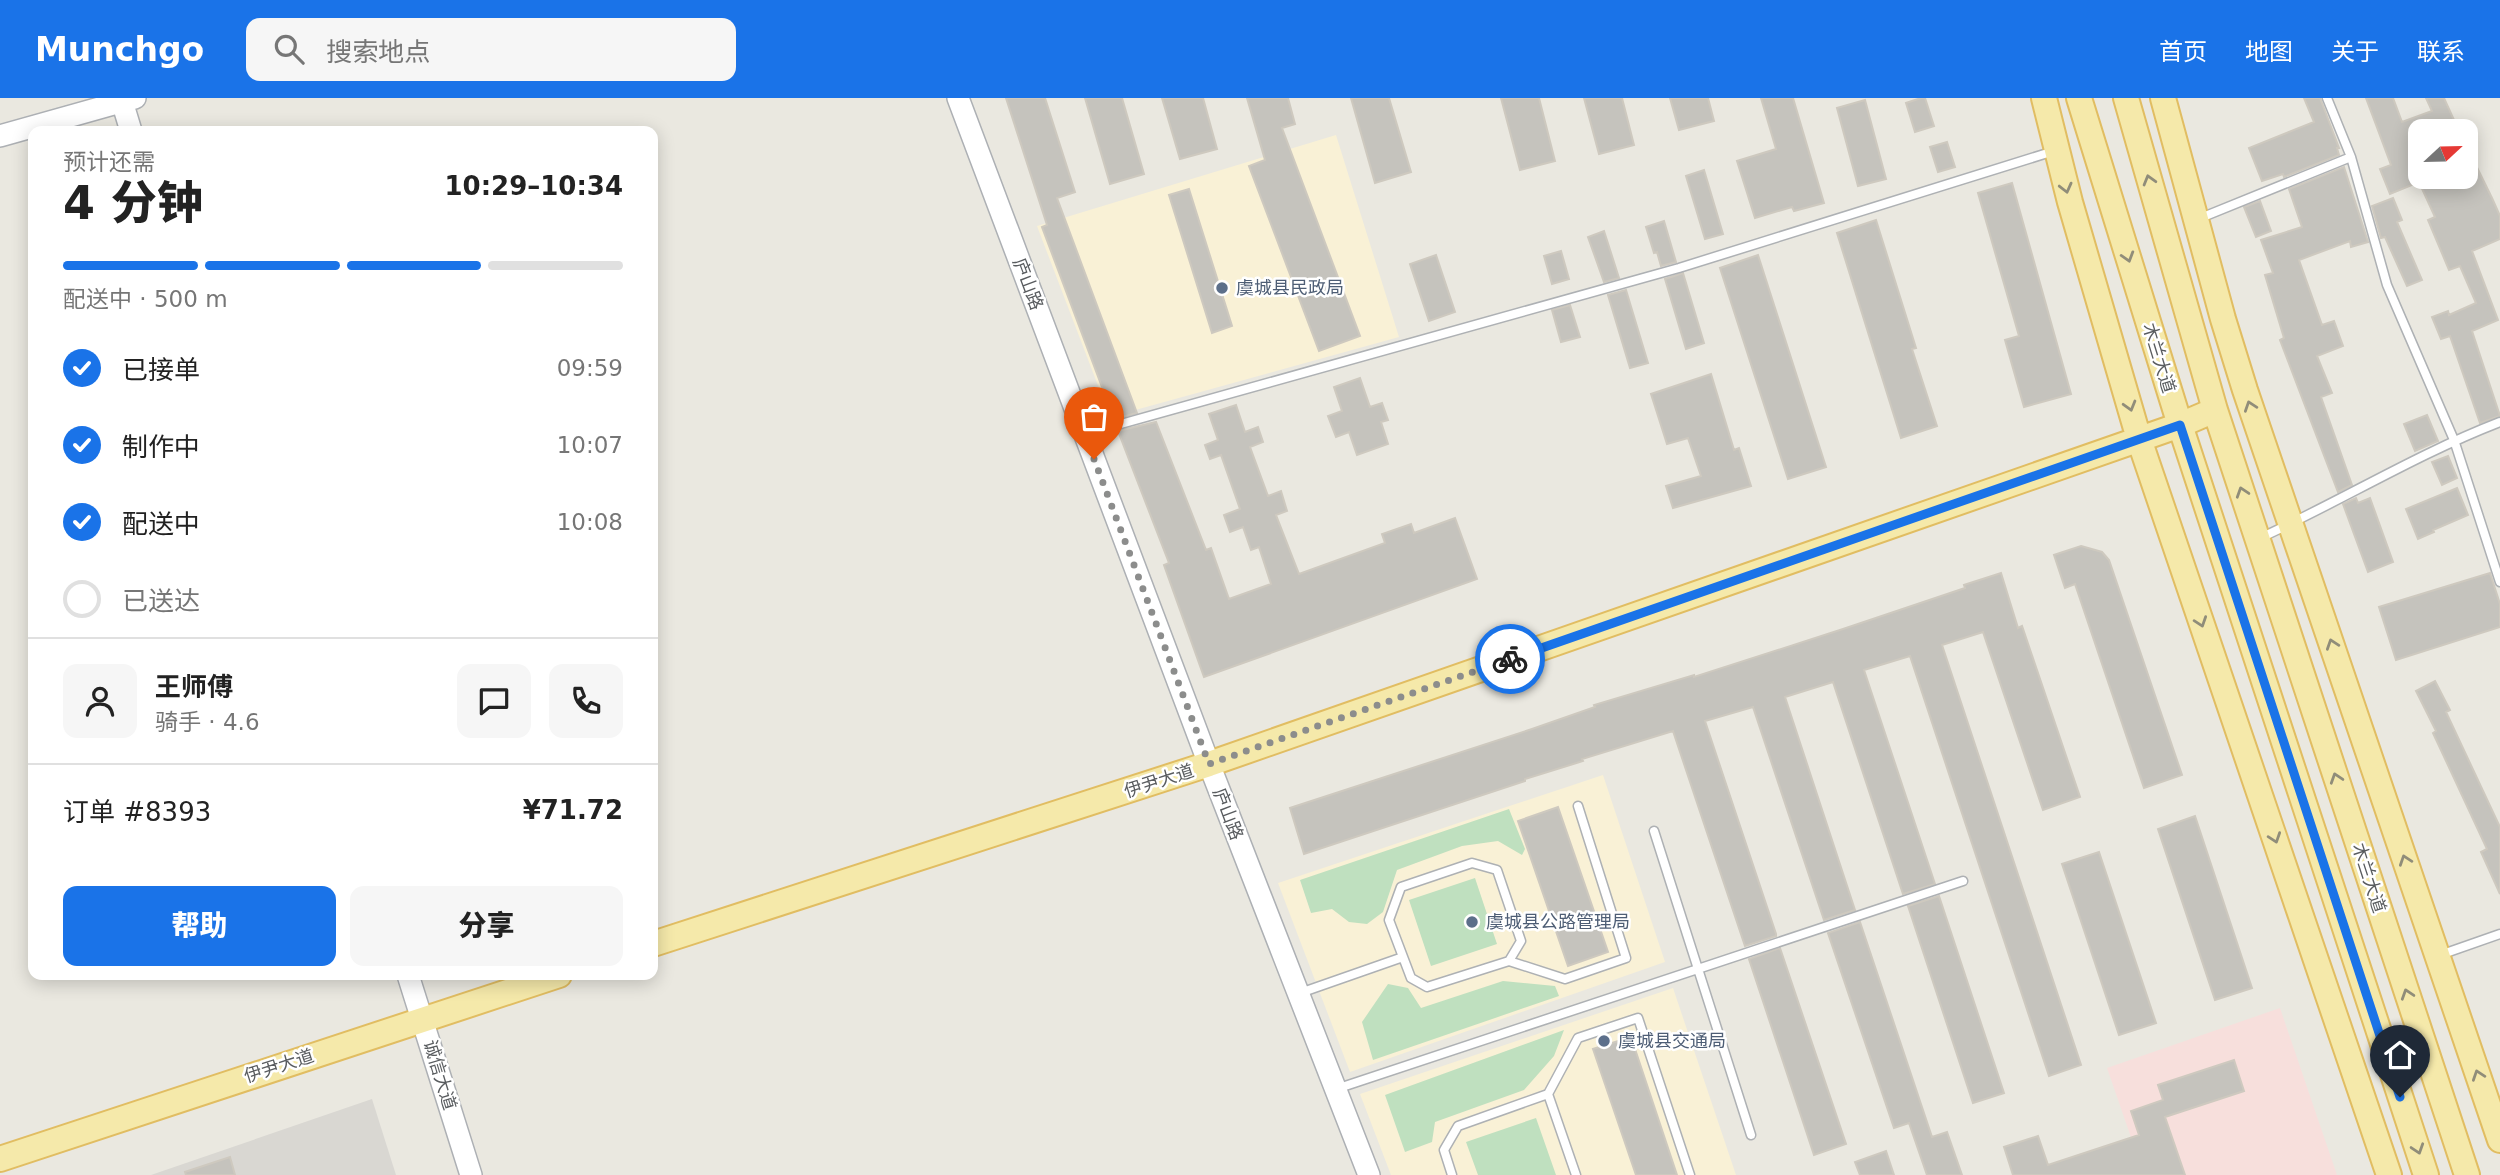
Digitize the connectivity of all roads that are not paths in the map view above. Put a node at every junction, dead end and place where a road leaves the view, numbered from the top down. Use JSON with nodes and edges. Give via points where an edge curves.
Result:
{"nodes":[{"id":1,"x":958,"y":98,"type":"edge"},
{"id":2,"x":2044,"y":98,"type":"edge"},
{"id":3,"x":2079,"y":98,"type":"edge"},
{"id":4,"x":2126,"y":98,"type":"edge"},
{"id":5,"x":2163,"y":98,"type":"edge"},
{"id":6,"x":2327,"y":98,"type":"edge"},
{"id":7,"x":126,"y":99,"type":"edge"},
{"id":8,"x":34,"y":126,"type":"edge"},
{"id":9,"x":130,"y":126,"type":"edge"},
{"id":10,"x":28,"y":128,"type":"edge"},
{"id":11,"x":0,"y":136,"type":"edge"},
{"id":12,"x":2057,"y":150,"type":"junction"},
{"id":13,"x":2351,"y":157,"type":"junction"},
{"id":14,"x":2196,"y":219,"type":"junction"},
{"id":15,"x":2215,"y":410,"type":"junction"},
{"id":16,"x":2500,"y":422,"type":"edge"},
{"id":17,"x":2180,"y":425,"type":"junction"},
{"id":18,"x":1085,"y":434,"type":"junction"},
{"id":19,"x":2139,"y":439,"type":"junction"},
{"id":20,"x":2454,"y":440,"type":"junction"},
{"id":21,"x":2291,"y":524,"type":"junction"},
{"id":22,"x":2258,"y":539,"type":"junction"},
{"id":23,"x":2500,"y":582,"type":"edge"},
{"id":24,"x":1209,"y":764,"type":"junction"},
{"id":25,"x":1578,"y":806,"type":"dead end"},
{"id":26,"x":1654,"y":831,"type":"dead end"},
{"id":27,"x":1963,"y":881,"type":"dead end"},
{"id":28,"x":2500,"y":934,"type":"edge"},
{"id":29,"x":658,"y":942,"type":"edge"},
{"id":30,"x":2438,"y":956,"type":"junction"},
{"id":31,"x":1403,"y":957,"type":"junction"},
{"id":32,"x":1509,"y":961,"type":"junction"},
{"id":33,"x":1698,"y":969,"type":"junction"},
{"id":34,"x":410,"y":980,"type":"edge"},
{"id":35,"x":543,"y":980,"type":"edge"},
{"id":36,"x":1298,"y":994,"type":"junction"},
{"id":37,"x":422,"y":1019,"type":"junction"},
{"id":38,"x":1336,"y":1089,"type":"junction"},
{"id":39,"x":1548,"y":1094,"type":"junction"},
{"id":40,"x":2495,"y":1109,"type":"edge"},
{"id":41,"x":1751,"y":1135,"type":"dead end"},
{"id":42,"x":2500,"y":1140,"type":"edge"},
{"id":43,"x":0,"y":1158,"type":"edge"},
{"id":44,"x":471,"y":1175,"type":"edge"},
{"id":45,"x":1370,"y":1175,"type":"edge"},
{"id":46,"x":1452,"y":1175,"type":"edge"},
{"id":47,"x":1576,"y":1175,"type":"edge"},
{"id":48,"x":1690,"y":1175,"type":"edge"},
{"id":49,"x":2389,"y":1175,"type":"edge"},
{"id":50,"x":2426,"y":1175,"type":"edge"},
{"id":51,"x":2467,"y":1175,"type":"edge"}],
"edges":[{"from":1,"to":18,"type":"street","name":"庐山路"},
{"from":2,"to":12,"type":"main road"},
{"from":3,"to":17,"type":"main road","name":"木兰大道","one_way":true},
{"from":15,"to":4,"type":"main road","name":"木兰大道","one_way":true},
{"from":5,"to":14,"type":"main road"},
{"from":6,"to":13,"type":"lane"},
{"from":7,"to":8,"type":"street"},
{"from":7,"to":9,"type":"street"},
{"from":10,"to":11,"type":"street"},
{"from":12,"to":18,"type":"lane","via":[[1679,268]]},
{"from":12,"to":19,"type":"main road","one_way":true},
{"from":13,"to":14,"type":"lane"},
{"from":13,"to":20,"type":"lane","via":[[2387,285]]},
{"from":21,"to":14,"type":"main road","one_way":true,"via":[[2241,378]]},
{"from":15,"to":17,"type":"main road","name":"伊尹大道"},
{"from":22,"to":15,"type":"main road","name":"木兰大道","one_way":true},
{"from":16,"to":20,"type":"lane"},
{"from":17,"to":19,"type":"main road","name":"伊尹大道"},
{"from":17,"to":50,"type":"main road","name":"木兰大道","one_way":true},
{"from":18,"to":24,"type":"street","name":"庐山路"},
{"from":19,"to":24,"type":"main road","name":"伊尹大道"},
{"from":19,"to":49,"type":"main road","one_way":true},
{"from":20,"to":21,"type":"lane"},
{"from":20,"to":23,"type":"lane"},
{"from":21,"to":22,"type":"lane"},
{"from":30,"to":21,"type":"main road","one_way":true},
{"from":51,"to":22,"type":"main road","name":"木兰大道","one_way":true},
{"from":24,"to":29,"type":"main road","name":"伊尹大道"},
{"from":24,"to":36,"type":"street","name":"庐山路"},
{"from":25,"to":32,"type":"lane","via":[[1626,958],[1565,979]]},
{"from":26,"to":33,"type":"lane"},
{"from":27,"to":33,"type":"lane"},
{"from":28,"to":30,"type":"lane"},
{"from":40,"to":30,"type":"main road","one_way":true},
{"from":31,"to":32,"type":"lane","via":[[1411,978],[1427,986]]},
{"from":31,"to":32,"type":"lane","via":[[1390,920],[1401,887],[1472,863],[1497,870],[1521,941]]},
{"from":31,"to":36,"type":"lane"},
{"from":33,"to":38,"type":"lane"},
{"from":33,"to":41,"type":"lane"},
{"from":34,"to":37,"type":"street","name":"诚信大道"},
{"from":35,"to":37,"type":"main road","name":"伊尹大道"},
{"from":36,"to":38,"type":"street","name":"庐山路"},
{"from":37,"to":43,"type":"main road","name":"伊尹大道"},
{"from":37,"to":44,"type":"street","name":"诚信大道"},
{"from":38,"to":45,"type":"street","name":"庐山路"},
{"from":39,"to":46,"type":"lane","via":[[1458,1126],[1444,1150]]},
{"from":39,"to":47,"type":"lane"},
{"from":39,"to":48,"type":"lane","via":[[1578,1038],[1638,1018]]},
{"from":40,"to":42,"type":"main road"}]}
